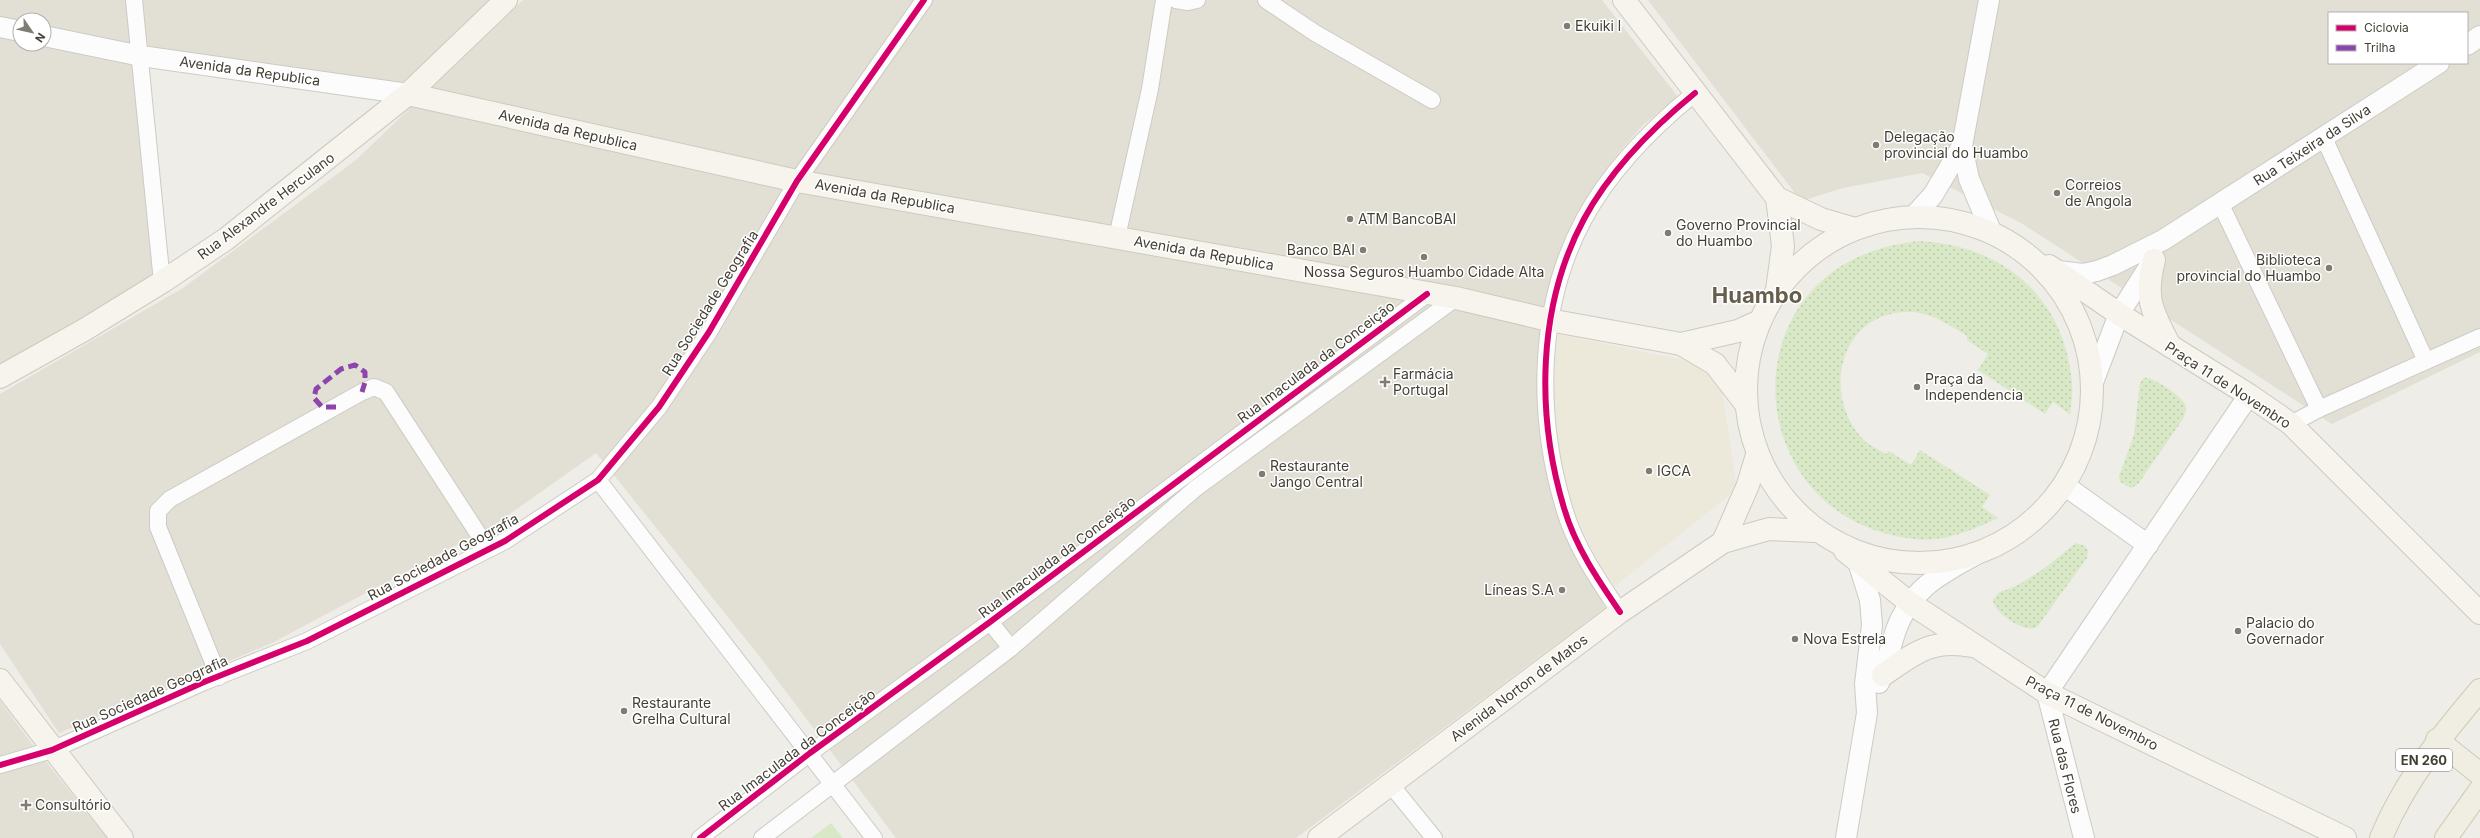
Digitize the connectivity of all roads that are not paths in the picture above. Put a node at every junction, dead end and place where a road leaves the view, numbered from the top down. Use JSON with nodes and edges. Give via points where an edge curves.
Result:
{"nodes":[{"id":1,"x":134,"y":0,"type":"edge"},
{"id":2,"x":506,"y":0,"type":"edge"},
{"id":3,"x":924,"y":0,"type":"edge"},
{"id":4,"x":1164,"y":0,"type":"edge"},
{"id":5,"x":1176,"y":0,"type":"edge"},
{"id":6,"x":1197,"y":0,"type":"edge"},
{"id":7,"x":1266,"y":0,"type":"edge"},
{"id":8,"x":1624,"y":0,"type":"edge"},
{"id":9,"x":1990,"y":0,"type":"edge"},
{"id":10,"x":0,"y":27,"type":"edge"},
{"id":11,"x":12,"y":29,"type":"edge"},
{"id":12,"x":2480,"y":36,"type":"edge"},
{"id":13,"x":52,"y":38,"type":"edge"},
{"id":14,"x":2468,"y":44,"type":"edge"},
{"id":15,"x":141,"y":56,"type":"junction"},
{"id":16,"x":2437,"y":64,"type":"edge"},
{"id":17,"x":1696,"y":93,"type":"junction"},
{"id":18,"x":408,"y":94,"type":"junction"},
{"id":19,"x":1432,"y":100,"type":"dead end"},
{"id":20,"x":2324,"y":138,"type":"junction"},
{"id":21,"x":1962,"y":146,"type":"junction"},
{"id":22,"x":797,"y":181,"type":"junction"},
{"id":23,"x":1777,"y":198,"type":"junction"},
{"id":24,"x":2221,"y":205,"type":"junction"},
{"id":25,"x":1914,"y":216,"type":"junction"},
{"id":26,"x":2184,"y":228,"type":"junction"},
{"id":27,"x":1855,"y":229,"type":"junction"},
{"id":28,"x":1990,"y":232,"type":"junction"},
{"id":29,"x":1117,"y":237,"type":"junction"},
{"id":30,"x":2024,"y":251,"type":"junction"},
{"id":31,"x":2154,"y":260,"type":"junction"},
{"id":32,"x":2058,"y":271,"type":"junction"},
{"id":33,"x":162,"y":282,"type":"junction"},
{"id":34,"x":1777,"y":290,"type":"junction"},
{"id":35,"x":1427,"y":294,"type":"junction"},
{"id":36,"x":1456,"y":298,"type":"junction"},
{"id":37,"x":2119,"y":314,"type":"junction"},
{"id":38,"x":1549,"y":320,"type":"junction"},
{"id":39,"x":1760,"y":322,"type":"junction"},
{"id":40,"x":2480,"y":337,"type":"edge"},
{"id":41,"x":1681,"y":344,"type":"junction"},
{"id":42,"x":2170,"y":347,"type":"junction"},
{"id":43,"x":2426,"y":361,"type":"junction"},
{"id":44,"x":0,"y":377,"type":"edge"},
{"id":45,"x":2092,"y":385,"type":"junction"},
{"id":46,"x":2249,"y":395,"type":"junction"},
{"id":47,"x":1745,"y":403,"type":"junction"},
{"id":48,"x":2319,"y":409,"type":"junction"},
{"id":49,"x":2291,"y":424,"type":"junction"},
{"id":50,"x":1757,"y":455,"type":"junction"},
{"id":51,"x":598,"y":480,"type":"junction"},
{"id":52,"x":2064,"y":485,"type":"junction"},
{"id":53,"x":1815,"y":531,"type":"junction"},
{"id":54,"x":1723,"y":542,"type":"junction"},
{"id":55,"x":2148,"y":545,"type":"junction"},
{"id":56,"x":1838,"y":546,"type":"junction"},
{"id":57,"x":488,"y":549,"type":"junction"},
{"id":58,"x":1978,"y":554,"type":"junction"},
{"id":59,"x":1858,"y":562,"type":"junction"},
{"id":60,"x":1910,"y":603,"type":"junction"},
{"id":61,"x":1620,"y":612,"type":"junction"},
{"id":62,"x":2480,"y":613,"type":"edge"},
{"id":63,"x":990,"y":622,"type":"junction"},
{"id":64,"x":1975,"y":647,"type":"junction"},
{"id":65,"x":1011,"y":648,"type":"junction"},
{"id":66,"x":1882,"y":675,"type":"junction"},
{"id":67,"x":219,"y":677,"type":"junction"},
{"id":68,"x":0,"y":680,"type":"edge"},
{"id":69,"x":2480,"y":690,"type":"edge"},
{"id":70,"x":2047,"y":693,"type":"junction"},
{"id":71,"x":1867,"y":713,"type":"junction"},
{"id":72,"x":2437,"y":740,"type":"junction"},
{"id":73,"x":52,"y":750,"type":"junction"},
{"id":74,"x":810,"y":753,"type":"junction"},
{"id":75,"x":0,"y":765,"type":"edge"},
{"id":76,"x":2480,"y":774,"type":"edge"},
{"id":77,"x":832,"y":782,"type":"junction"},
{"id":78,"x":1391,"y":785,"type":"junction"},
{"id":79,"x":2480,"y":790,"type":"edge"},
{"id":80,"x":122,"y":838,"type":"edge"},
{"id":81,"x":700,"y":838,"type":"edge"},
{"id":82,"x":762,"y":838,"type":"edge"},
{"id":83,"x":874,"y":838,"type":"edge"},
{"id":84,"x":1319,"y":838,"type":"edge"},
{"id":85,"x":1434,"y":838,"type":"edge"},
{"id":86,"x":1846,"y":838,"type":"edge"},
{"id":87,"x":2084,"y":838,"type":"edge"},
{"id":88,"x":2345,"y":838,"type":"edge"},
{"id":89,"x":2381,"y":838,"type":"edge"},
{"id":90,"x":2446,"y":838,"type":"edge"}],
"edges":[{"from":1,"to":15,"type":"street"},
{"from":2,"to":18,"type":"main road","name":"Rua Alexandre Herculano"},
{"from":3,"to":22,"type":"street","name":"Rua Sociedade Geografia"},
{"from":4,"to":29,"type":"street","via":[[1150,89]]},
{"from":5,"to":6,"type":"street"},
{"from":7,"to":19,"type":"street","via":[[1315,33]]},
{"from":8,"to":17,"type":"main road"},
{"from":9,"to":21,"type":"street"},
{"from":10,"to":11,"type":"street"},
{"from":12,"to":14,"type":"street"},
{"from":13,"to":15,"type":"street","name":"Avenida da Republica"},
{"from":15,"to":18,"type":"street","name":"Avenida da Republica"},
{"from":15,"to":33,"type":"street"},
{"from":16,"to":20,"type":"street","name":"Rua Teixeira da Silva"},
{"from":17,"to":23,"type":"main road"},
{"from":17,"to":38,"type":"street","via":[[1657,124],[1618,169],[1584,219],[1567,261]]},
{"from":18,"to":22,"type":"main road","name":"Avenida da Republica"},
{"from":18,"to":33,"type":"main road","name":"Rua Alexandre Herculano","via":[[232,234]]},
{"from":20,"to":24,"type":"street","name":"Rua Teixeira da Silva"},
{"from":20,"to":43,"type":"street"},
{"from":21,"to":25,"type":"street","via":[[1933,195]]},
{"from":21,"to":28,"type":"street","via":[[1969,179]]},
{"from":22,"to":29,"type":"main road","name":"Avenida da Republica"},
{"from":22,"to":51,"type":"street","name":"Rua Sociedade Geografia","via":[[709,332],[659,407]]},
{"from":23,"to":27,"type":"main road","via":[[1821,219]]},
{"from":23,"to":34,"type":"main road","via":[[1783,246]]},
{"from":24,"to":26,"type":"street","name":"Rua Teixeira da Silva"},
{"from":24,"to":48,"type":"street"},
{"from":25,"to":27,"type":"main road","name":"Praça 11 de Novembro"},
{"from":25,"to":28,"type":"main road","name":"Praça 11 de Novembro","via":[[1953,220]]},
{"from":26,"to":31,"type":"street","name":"Rua Teixeira da Silva"},
{"from":26,"to":32,"type":"street","name":"Rua Teixeira da Silva","via":[[2103,269],[2083,274]]},
{"from":27,"to":34,"type":"main road","name":"Praça 11 de Novembro","via":[[1812,254]]},
{"from":28,"to":30,"type":"main road","name":"Praça 11 de Novembro"},
{"from":29,"to":35,"type":"main road","name":"Avenida da Republica"},
{"from":30,"to":32,"type":"main road","name":"Praça 11 de Novembro"},
{"from":30,"to":45,"type":"main road","name":"Praça 11 de Novembro","via":[[2052,278],[2074,310],[2087,347]]},
{"from":31,"to":37,"type":"street","name":"Rua Teixeira da Silva"},
{"from":31,"to":42,"type":"main road","via":[[2148,282],[2150,304]]},
{"from":32,"to":37,"type":"main road","name":"Praça 11 de Novembro"},
{"from":33,"to":44,"type":"main road","name":"Rua Alexandre Herculano"},
{"from":34,"to":39,"type":"main road","name":"Praça 11 de Novembro"},
{"from":35,"to":36,"type":"main road","name":"Avenida da Republica"},
{"from":35,"to":63,"type":"street","name":"Rua Imaculada da Conceição"},
{"from":36,"to":38,"type":"main road","name":"Avenida da Republica"},
{"from":36,"to":65,"type":"street","via":[[1196,488]]},
{"from":37,"to":42,"type":"main road","name":"Praça 11 de Novembro"},
{"from":37,"to":45,"type":"street","name":"Rua Teixeira da Silva"},
{"from":38,"to":41,"type":"main road","name":"Avenida da Republica"},
{"from":38,"to":61,"type":"street","via":[[1545,382],[1550,453],[1564,509],[1591,568]]},
{"from":39,"to":41,"type":"main road","via":[[1738,331]]},
{"from":39,"to":47,"type":"main road","name":"Praça 11 de Novembro","via":[[1747,362]]},
{"from":40,"to":43,"type":"street"},
{"from":41,"to":47,"type":"main road","via":[[1715,364]]},
{"from":42,"to":46,"type":"main road","name":"Praça 11 de Novembro"},
{"from":43,"to":48,"type":"street"},
{"from":45,"to":52,"type":"main road","name":"Praça 11 de Novembro","via":[[2086,437]]},
{"from":46,"to":49,"type":"main road","name":"Praça 11 de Novembro"},
{"from":46,"to":55,"type":"street"},
{"from":47,"to":50,"type":"main road","name":"Praça 11 de Novembro","via":[[1749,430]]},
{"from":48,"to":49,"type":"street"},
{"from":49,"to":62,"type":"main road","name":"Praça 11 de Novembro"},
{"from":50,"to":53,"type":"main road","name":"Praça 11 de Novembro","via":[[1780,497]]},
{"from":50,"to":54,"type":"main road","via":[[1748,484]]},
{"from":51,"to":57,"type":"street","name":"Rua Sociedade Geografia","via":[[505,541]]},
{"from":51,"to":74,"type":"street"},
{"from":52,"to":55,"type":"street"},
{"from":52,"to":58,"type":"main road","name":"Praça 11 de Novembro","via":[[2026,527]]},
{"from":53,"to":54,"type":"main road","via":[[1769,529]]},
{"from":53,"to":56,"type":"main road","name":"Praça 11 de Novembro"},
{"from":54,"to":61,"type":"main road","name":"Avenida Norton de Matos"},
{"from":55,"to":70,"type":"street"},
{"from":56,"to":58,"type":"main road","name":"Praça 11 de Novembro","via":[[1907,564]]},
{"from":56,"to":59,"type":"main road","name":"Praça 11 de Novembro"},
{"from":57,"to":67,"type":"street","name":"Rua Sociedade Geografia","via":[[307,641]]},
{"from":57,"to":67,"type":"street","via":[[386,392],[374,387],[362,392],[170,499],[158,511],[158,527]]},
{"from":58,"to":60,"type":"street","via":[[1936,576]]},
{"from":59,"to":60,"type":"main road","name":"Praça 11 de Novembro"},
{"from":59,"to":71,"type":"street","via":[[1872,611],[1865,684]]},
{"from":60,"to":64,"type":"main road","name":"Praça 11 de Novembro"},
{"from":60,"to":66,"type":"street","via":[[1897,628]]},
{"from":61,"to":78,"type":"main road","name":"Avenida Norton de Matos"},
{"from":63,"to":65,"type":"street"},
{"from":63,"to":74,"type":"street","name":"Rua Imaculada da Conceição"},
{"from":64,"to":66,"type":"main road","via":[[1947,643],[1934,645],[1922,649]]},
{"from":64,"to":70,"type":"main road","name":"Praça 11 de Novembro"},
{"from":65,"to":77,"type":"street"},
{"from":66,"to":71,"type":"street"},
{"from":67,"to":73,"type":"street","name":"Rua Sociedade Geografia"},
{"from":68,"to":73,"type":"main road"},
{"from":69,"to":72,"type":"main road","number":"EN 260"},
{"from":70,"to":87,"type":"street","name":"Rua das Flores"},
{"from":70,"to":88,"type":"main road","name":"Praça 11 de Novembro"},
{"from":71,"to":86,"type":"street"},
{"from":72,"to":76,"type":"main road"},
{"from":72,"to":89,"type":"main road","number":"EN 260","via":[[2393,809]]},
{"from":73,"to":75,"type":"street","name":"Rua Sociedade Geografia"},
{"from":73,"to":80,"type":"main road"},
{"from":74,"to":77,"type":"street"},
{"from":74,"to":81,"type":"street","name":"Rua Imaculada da Conceição"},
{"from":77,"to":82,"type":"street"},
{"from":77,"to":83,"type":"street"},
{"from":78,"to":84,"type":"main road","name":"Avenida Norton de Matos"},
{"from":78,"to":85,"type":"street"},
{"from":79,"to":90,"type":"main road"}]}
